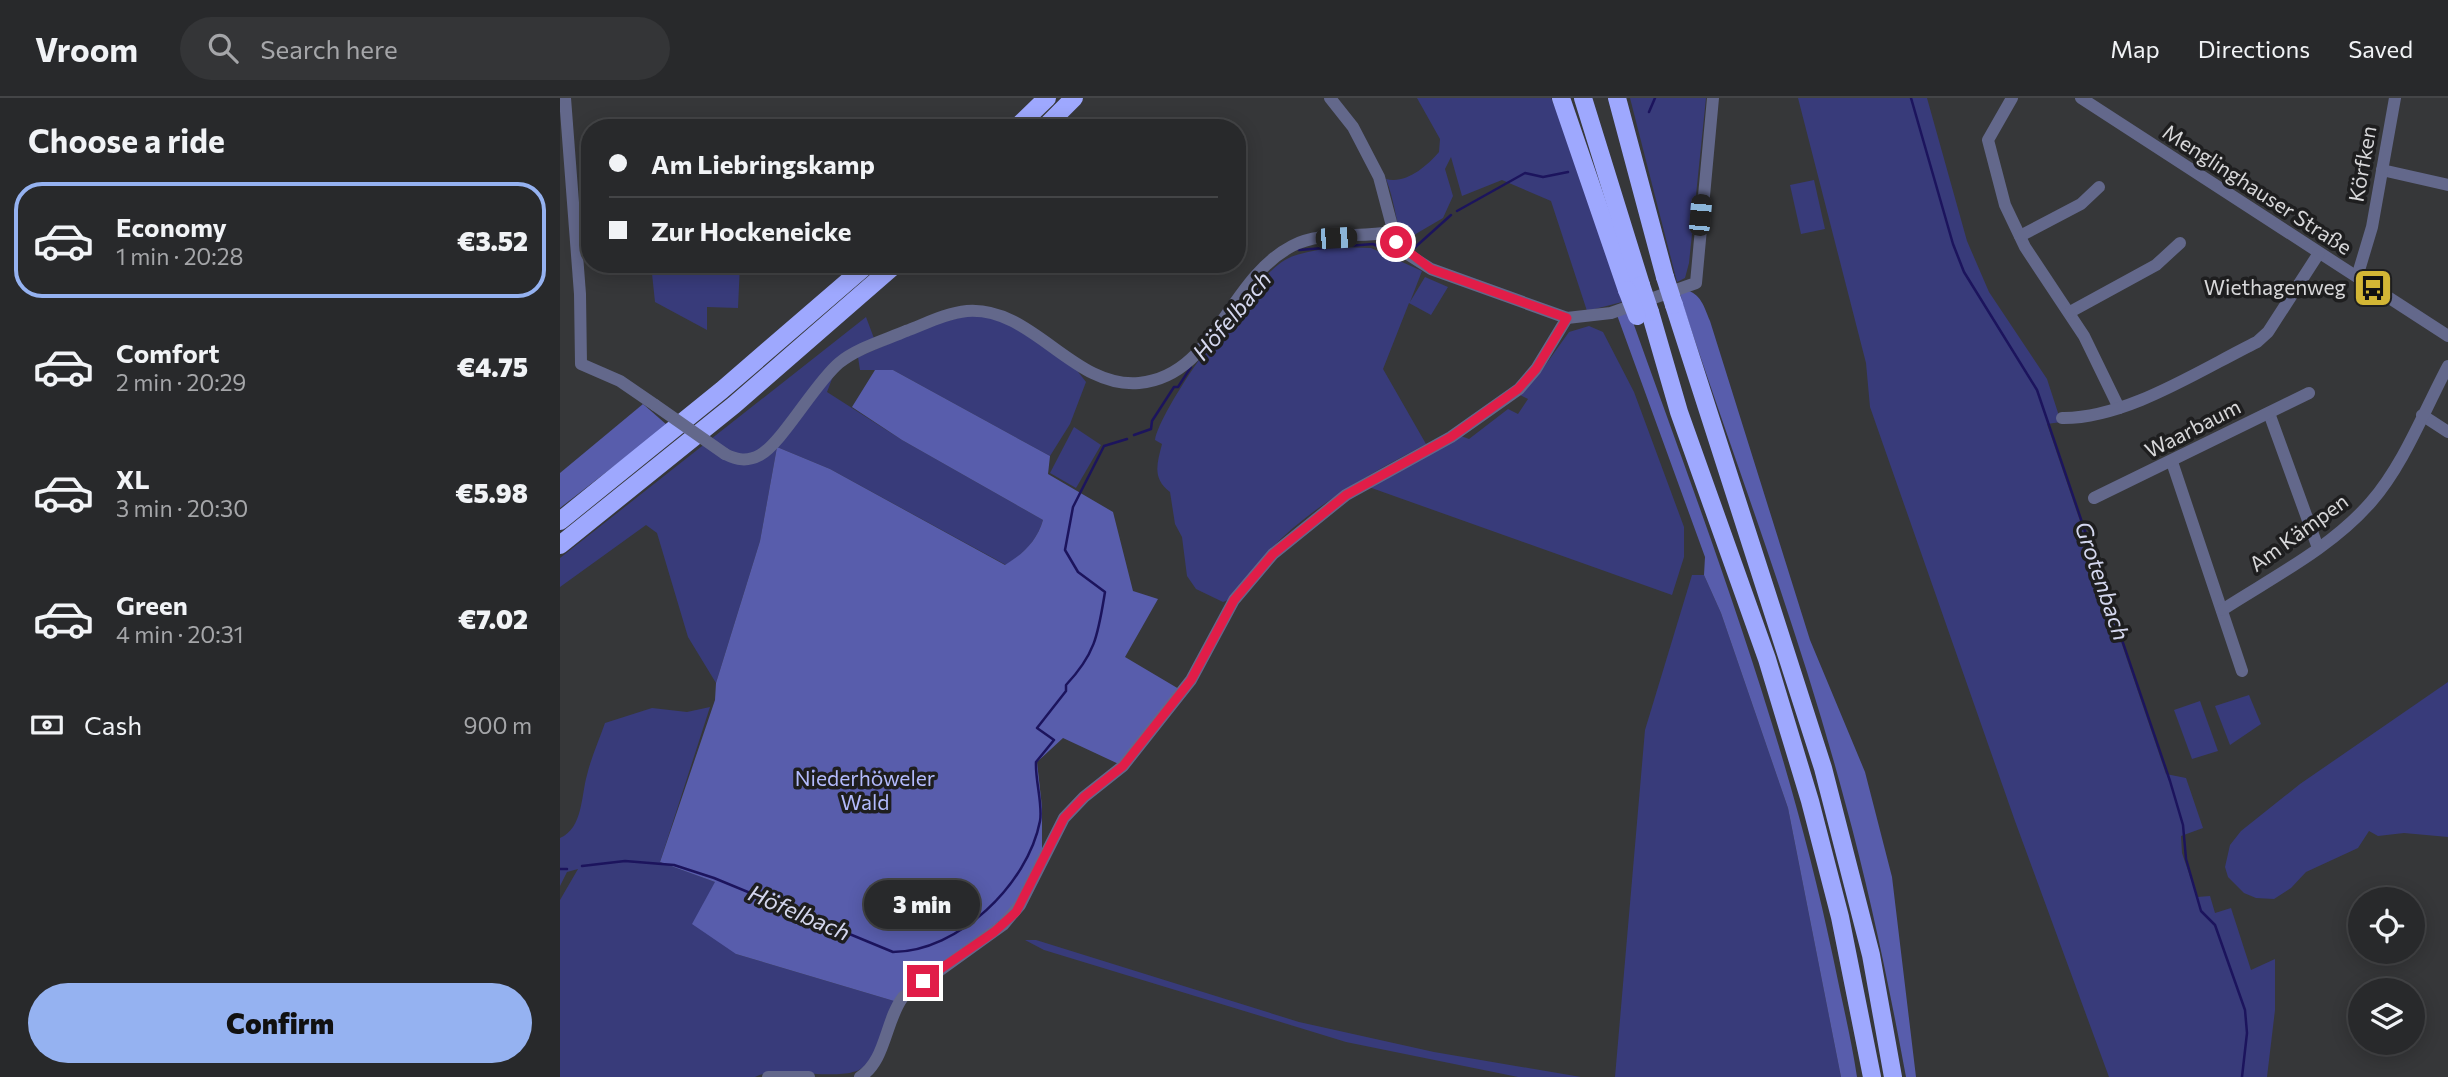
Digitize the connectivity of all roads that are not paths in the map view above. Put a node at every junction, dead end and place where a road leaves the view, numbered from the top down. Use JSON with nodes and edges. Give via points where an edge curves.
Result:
{"nodes":[{"id":1,"x":565,"y":98,"type":"edge"},
{"id":2,"x":1047,"y":98,"type":"edge"},
{"id":3,"x":1074,"y":98,"type":"edge"},
{"id":4,"x":1080,"y":98,"type":"edge"},
{"id":5,"x":1330,"y":98,"type":"edge"},
{"id":6,"x":1561,"y":98,"type":"edge"},
{"id":7,"x":1583,"y":98,"type":"edge"},
{"id":8,"x":1617,"y":98,"type":"edge"},
{"id":9,"x":1713,"y":98,"type":"edge"},
{"id":10,"x":2012,"y":98,"type":"edge"},
{"id":11,"x":2081,"y":98,"type":"edge"},
{"id":12,"x":2395,"y":98,"type":"edge"},
{"id":13,"x":1025,"y":119,"type":"edge"},
{"id":14,"x":1053,"y":119,"type":"edge"},
{"id":15,"x":1054,"y":119,"type":"edge"},
{"id":16,"x":2382,"y":170,"type":"junction"},
{"id":17,"x":2448,"y":185,"type":"edge"},
{"id":18,"x":2099,"y":187,"type":"dead end"},
{"id":19,"x":1391,"y":232,"type":"junction"},
{"id":20,"x":2020,"y":236,"type":"junction"},
{"id":21,"x":2180,"y":243,"type":"dead end"},
{"id":22,"x":2319,"y":253,"type":"junction"},
{"id":23,"x":858,"y":273,"type":"edge"},
{"id":24,"x":886,"y":273,"type":"edge"},
{"id":25,"x":2357,"y":277,"type":"junction"},
{"id":26,"x":1634,"y":288,"type":"junction"},
{"id":27,"x":2070,"y":312,"type":"junction"},
{"id":28,"x":1567,"y":318,"type":"junction"},
{"id":29,"x":2448,"y":337,"type":"edge"},
{"id":30,"x":2448,"y":366,"type":"edge"},
{"id":31,"x":2309,"y":393,"type":"dead end"},
{"id":32,"x":2119,"y":408,"type":"junction"},
{"id":33,"x":2269,"y":412,"type":"junction"},
{"id":34,"x":2422,"y":415,"type":"junction"},
{"id":35,"x":2062,"y":418,"type":"dead end"},
{"id":36,"x":2448,"y":432,"type":"edge"},
{"id":37,"x":2172,"y":462,"type":"junction"},
{"id":38,"x":2094,"y":498,"type":"dead end"},
{"id":39,"x":560,"y":521,"type":"edge"},
{"id":40,"x":560,"y":545,"type":"edge"},
{"id":41,"x":2318,"y":548,"type":"junction"},
{"id":42,"x":2222,"y":610,"type":"junction"},
{"id":43,"x":2242,"y":671,"type":"dead end"},
{"id":44,"x":768,"y":1077,"type":"edge"},
{"id":45,"x":809,"y":1077,"type":"edge"},
{"id":46,"x":860,"y":1077,"type":"edge"},
{"id":47,"x":1872,"y":1077,"type":"edge"},
{"id":48,"x":1893,"y":1077,"type":"edge"}],
"edges":[{"from":1,"to":19,"type":"street","bridge":true,"via":[[581,364],[620,382],[725,454],[744,460],[765,452],[842,360],[918,327],[962,312],[983,312],[1006,319],[1090,371],[1138,383],[1171,375],[1196,357],[1246,285],[1277,256],[1306,240]]},
{"from":2,"to":13,"type":"highway"},
{"from":3,"to":14,"type":"highway"},
{"from":4,"to":15,"type":"highway"},
{"from":5,"to":19,"type":"street","via":[[1353,127],[1380,177]]},
{"from":6,"to":26,"type":"highway"},
{"from":7,"to":26,"type":"highway"},
{"from":8,"to":48,"type":"highway","bridge":true,"via":[[1665,277],[1823,768],[1871,955]]},
{"from":9,"to":28,"type":"street","via":[[1696,283],[1611,313]]},
{"from":10,"to":20,"type":"street","via":[[1989,135],[1988,145],[2005,205]]},
{"from":11,"to":22,"type":"street","name":"Menglinghauser Straße"},
{"from":12,"to":16,"type":"street","name":"Körfken"},
{"from":16,"to":17,"type":"street"},
{"from":16,"to":25,"type":"street","name":"Körfken"},
{"from":18,"to":20,"type":"street","via":[[2081,204]]},
{"from":19,"to":28,"type":"street","via":[[1405,251],[1431,269]]},
{"from":20,"to":27,"type":"street"},
{"from":21,"to":27,"type":"street","via":[[2156,265]]},
{"from":22,"to":25,"type":"street","name":"Menglinghauser Straße"},
{"from":22,"to":32,"type":"street","via":[[2262,338]]},
{"from":23,"to":39,"type":"highway"},
{"from":24,"to":40,"type":"highway","via":[[734,405]]},
{"from":25,"to":29,"type":"street","name":"Menglinghauser Straße"},
{"from":26,"to":47,"type":"highway","bridge":true,"via":[[1767,659],[1810,801]]},
{"from":27,"to":32,"type":"street"},
{"from":28,"to":46,"type":"street","via":[[1518,389],[1451,437],[1346,495],[1273,554],[1234,600],[1191,680],[1123,766],[1064,818],[1016,912],[903,997],[886,1027],[877,1059]]},
{"from":30,"to":34,"type":"street","name":"Am Kämpen"},
{"from":31,"to":33,"type":"street","name":"Waarbaum"},
{"from":32,"to":35,"type":"street"},
{"from":33,"to":37,"type":"street","name":"Waarbaum"},
{"from":33,"to":41,"type":"street"},
{"from":34,"to":36,"type":"street"},
{"from":34,"to":41,"type":"street","name":"Am Kämpen","via":[[2371,502]]},
{"from":37,"to":38,"type":"street","name":"Waarbaum"},
{"from":37,"to":42,"type":"street"},
{"from":41,"to":42,"type":"street","name":"Am Kämpen"},
{"from":42,"to":43,"type":"street"},
{"from":44,"to":45,"type":"street"}]}
